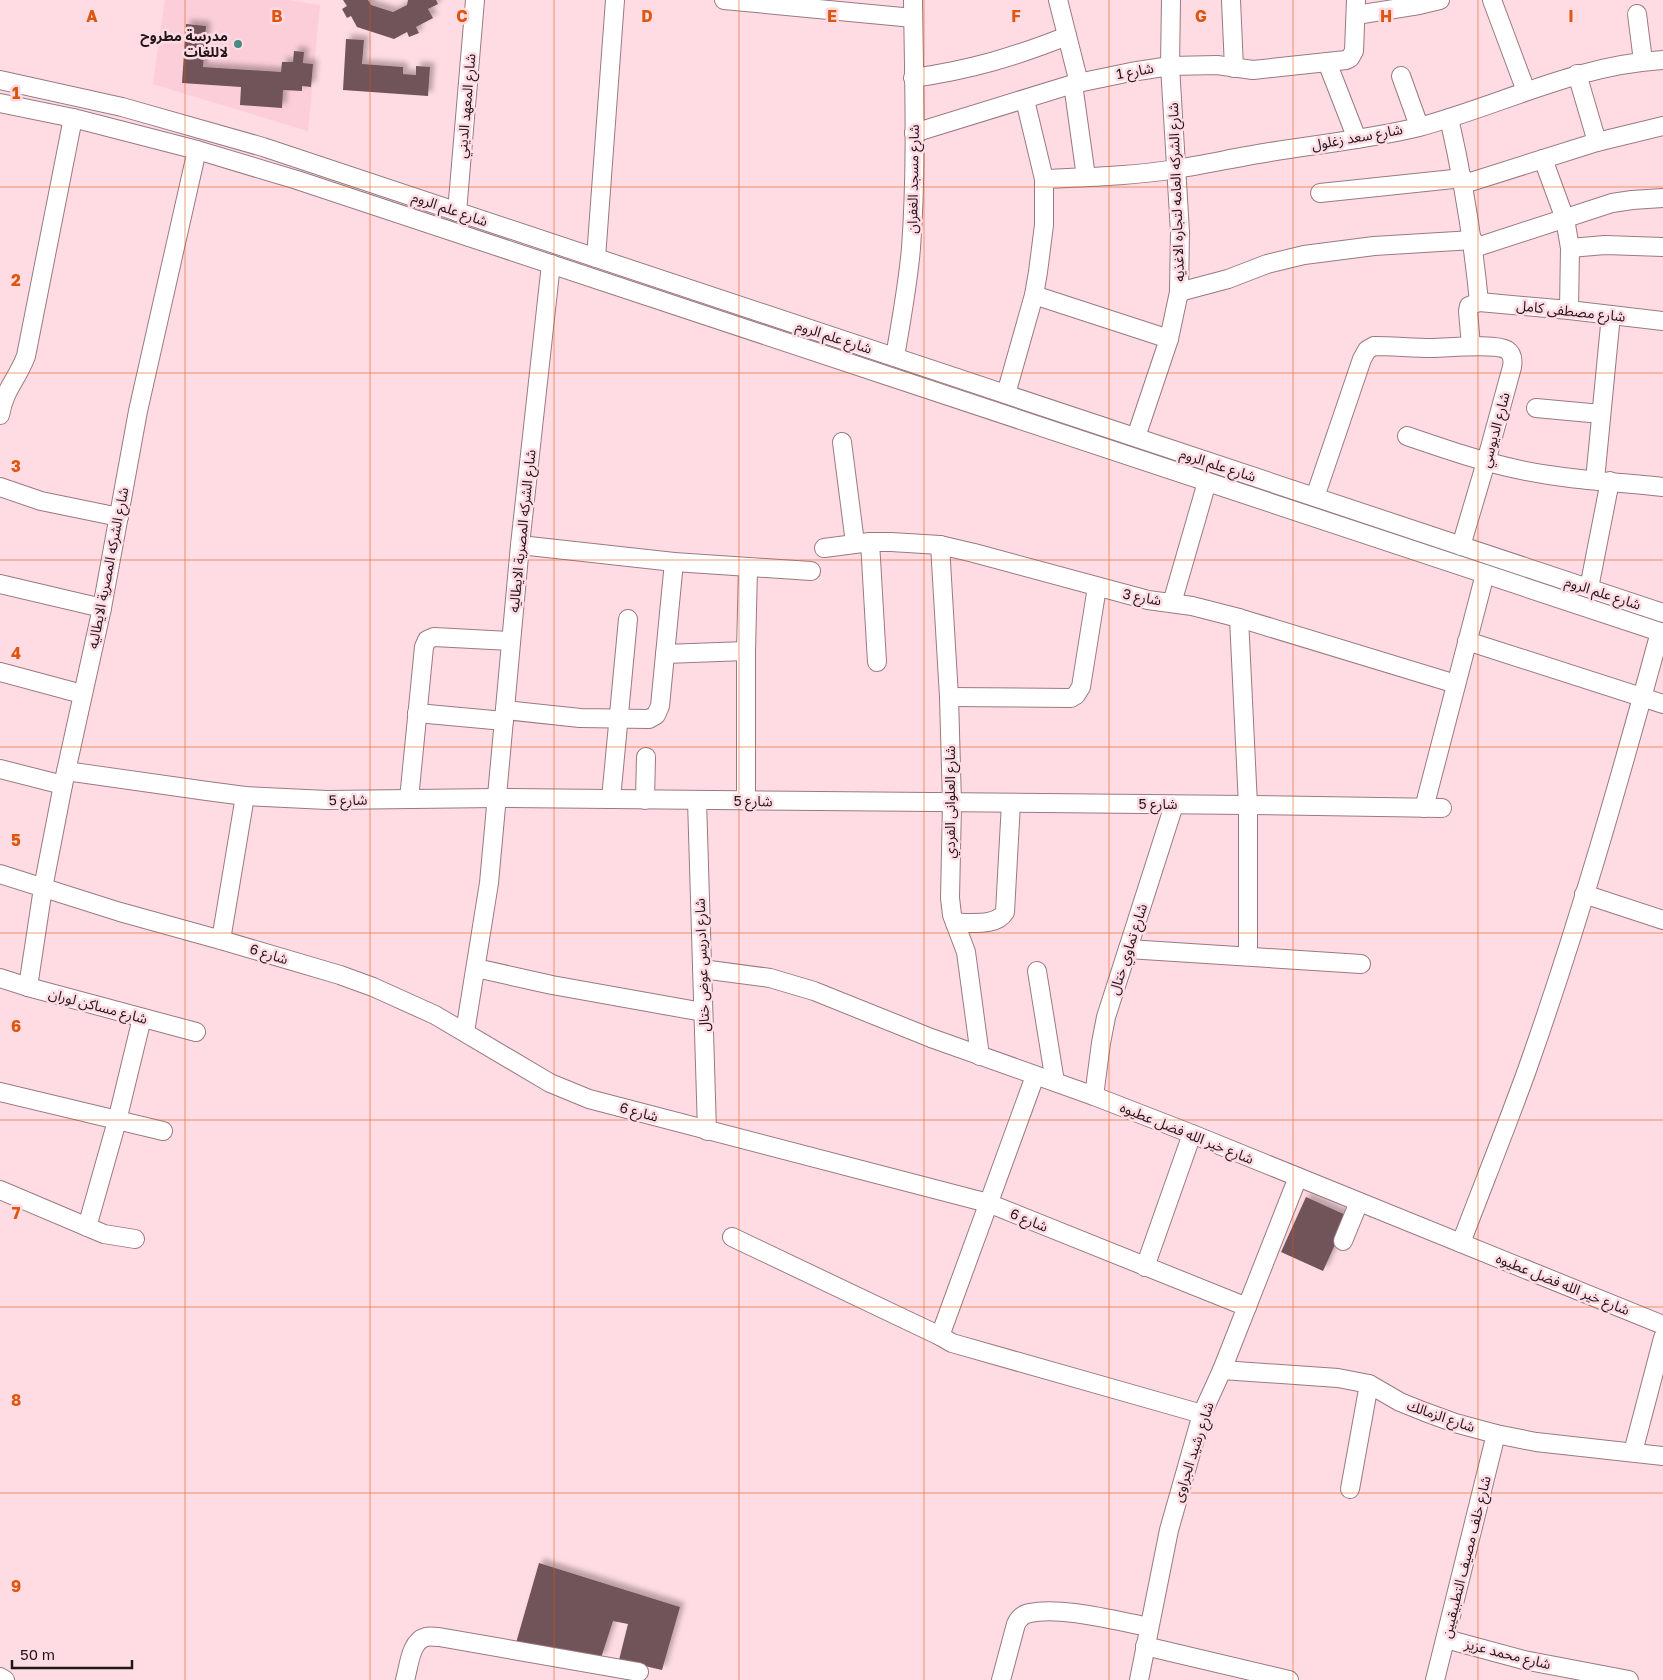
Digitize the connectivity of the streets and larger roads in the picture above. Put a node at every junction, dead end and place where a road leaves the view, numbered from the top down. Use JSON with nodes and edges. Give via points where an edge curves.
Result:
{"nodes":[{"id":1,"x":475,"y":0,"type":"edge"},
{"id":2,"x":614,"y":0,"type":"edge"},
{"id":3,"x":724,"y":0,"type":"edge"},
{"id":4,"x":913,"y":0,"type":"edge"},
{"id":5,"x":1058,"y":0,"type":"edge"},
{"id":6,"x":1171,"y":0,"type":"edge"},
{"id":7,"x":1231,"y":0,"type":"edge"},
{"id":8,"x":1440,"y":0,"type":"edge"},
{"id":9,"x":1492,"y":0,"type":"edge"},
{"id":10,"x":1356,"y":8,"type":"edge"},
{"id":11,"x":1637,"y":14,"type":"dead end"},
{"id":12,"x":913,"y":18,"type":"junction"},
{"id":13,"x":1067,"y":36,"type":"junction"},
{"id":14,"x":1663,"y":60,"type":"edge"},
{"id":15,"x":1643,"y":61,"type":"junction"},
{"id":16,"x":1327,"y":62,"type":"junction"},
{"id":17,"x":1170,"y":66,"type":"junction"},
{"id":18,"x":1234,"y":68,"type":"junction"},
{"id":19,"x":1577,"y":74,"type":"junction"},
{"id":20,"x":1402,"y":76,"type":"dead end"},
{"id":21,"x":914,"y":78,"type":"junction"},
{"id":22,"x":0,"y":80,"type":"edge"},
{"id":23,"x":1076,"y":83,"type":"junction"},
{"id":24,"x":1526,"y":91,"type":"junction"},
{"id":25,"x":1025,"y":100,"type":"junction"},
{"id":26,"x":0,"y":104,"type":"edge"},
{"id":27,"x":73,"y":118,"type":"junction"},
{"id":28,"x":1449,"y":118,"type":"junction"},
{"id":29,"x":1419,"y":126,"type":"junction"},
{"id":30,"x":1663,"y":126,"type":"edge"},
{"id":31,"x":914,"y":134,"type":"junction"},
{"id":32,"x":1357,"y":139,"type":"junction"},
{"id":33,"x":1597,"y":142,"type":"junction"},
{"id":34,"x":197,"y":150,"type":"junction"},
{"id":35,"x":1543,"y":159,"type":"junction"},
{"id":36,"x":1177,"y":169,"type":"junction"},
{"id":37,"x":1086,"y":177,"type":"junction"},
{"id":38,"x":1044,"y":178,"type":"junction"},
{"id":39,"x":1463,"y":181,"type":"junction"},
{"id":40,"x":1320,"y":193,"type":"dead end"},
{"id":41,"x":1663,"y":198,"type":"edge"},
{"id":42,"x":457,"y":212,"type":"junction"},
{"id":43,"x":1565,"y":219,"type":"junction"},
{"id":44,"x":1473,"y":244,"type":"junction"},
{"id":45,"x":1663,"y":247,"type":"edge"},
{"id":46,"x":1570,"y":248,"type":"junction"},
{"id":47,"x":596,"y":258,"type":"junction"},
{"id":48,"x":551,"y":264,"type":"junction"},
{"id":49,"x":1179,"y":292,"type":"junction"},
{"id":50,"x":1034,"y":295,"type":"junction"},
{"id":51,"x":1480,"y":302,"type":"junction"},
{"id":52,"x":1569,"y":310,"type":"junction"},
{"id":53,"x":1611,"y":315,"type":"junction"},
{"id":54,"x":1663,"y":321,"type":"edge"},
{"id":55,"x":1169,"y":339,"type":"junction"},
{"id":56,"x":1471,"y":346,"type":"junction"},
{"id":57,"x":895,"y":357,"type":"junction"},
{"id":58,"x":1013,"y":397,"type":"junction"},
{"id":59,"x":1536,"y":408,"type":"dead end"},
{"id":60,"x":1601,"y":414,"type":"junction"},
{"id":61,"x":0,"y":415,"type":"edge"},
{"id":62,"x":1014,"y":418,"type":"junction"},
{"id":63,"x":1407,"y":436,"type":"dead end"},
{"id":64,"x":1136,"y":437,"type":"junction"},
{"id":65,"x":842,"y":442,"type":"dead end"},
{"id":66,"x":1486,"y":462,"type":"junction"},
{"id":67,"x":1603,"y":481,"type":"junction"},
{"id":68,"x":1207,"y":482,"type":"junction"},
{"id":69,"x":0,"y":487,"type":"edge"},
{"id":70,"x":1663,"y":487,"type":"edge"},
{"id":71,"x":1315,"y":497,"type":"junction"},
{"id":72,"x":119,"y":517,"type":"junction"},
{"id":73,"x":863,"y":543,"type":"junction"},
{"id":74,"x":520,"y":545,"type":"junction"},
{"id":75,"x":940,"y":546,"type":"junction"},
{"id":76,"x":1461,"y":546,"type":"junction"},
{"id":77,"x":824,"y":548,"type":"dead end"},
{"id":78,"x":674,"y":562,"type":"junction"},
{"id":79,"x":748,"y":568,"type":"junction"},
{"id":80,"x":811,"y":571,"type":"dead end"},
{"id":81,"x":1485,"y":574,"type":"junction"},
{"id":82,"x":1565,"y":580,"type":"junction"},
{"id":83,"x":0,"y":584,"type":"edge"},
{"id":84,"x":1097,"y":587,"type":"junction"},
{"id":85,"x":1589,"y":588,"type":"junction"},
{"id":86,"x":1558,"y":598,"type":"junction"},
{"id":87,"x":1172,"y":603,"type":"junction"},
{"id":88,"x":102,"y":608,"type":"junction"},
{"id":89,"x":1663,"y":613,"type":"edge"},
{"id":90,"x":1239,"y":618,"type":"junction"},
{"id":91,"x":628,"y":620,"type":"dead end"},
{"id":92,"x":1662,"y":632,"type":"edge"},
{"id":93,"x":1467,"y":641,"type":"junction"},
{"id":94,"x":511,"y":642,"type":"junction"},
{"id":95,"x":746,"y":651,"type":"junction"},
{"id":96,"x":665,"y":654,"type":"junction"},
{"id":97,"x":877,"y":662,"type":"dead end"},
{"id":98,"x":0,"y":672,"type":"edge"},
{"id":99,"x":1456,"y":684,"type":"junction"},
{"id":100,"x":82,"y":694,"type":"junction"},
{"id":101,"x":949,"y":697,"type":"junction"},
{"id":102,"x":1642,"y":697,"type":"junction"},
{"id":103,"x":1663,"y":704,"type":"edge"},
{"id":104,"x":417,"y":713,"type":"junction"},
{"id":105,"x":504,"y":715,"type":"junction"},
{"id":106,"x":618,"y":720,"type":"junction"},
{"id":107,"x":646,"y":757,"type":"dead end"},
{"id":108,"x":0,"y":769,"type":"edge"},
{"id":109,"x":64,"y":778,"type":"junction"},
{"id":110,"x":245,"y":796,"type":"junction"},
{"id":111,"x":409,"y":798,"type":"junction"},
{"id":112,"x":497,"y":798,"type":"junction"},
{"id":113,"x":611,"y":799,"type":"junction"},
{"id":114,"x":645,"y":800,"type":"junction"},
{"id":115,"x":697,"y":800,"type":"junction"},
{"id":116,"x":746,"y":801,"type":"junction"},
{"id":117,"x":952,"y":803,"type":"junction"},
{"id":118,"x":1011,"y":803,"type":"junction"},
{"id":119,"x":1174,"y":805,"type":"junction"},
{"id":120,"x":1248,"y":805,"type":"junction"},
{"id":121,"x":1424,"y":808,"type":"junction"},
{"id":122,"x":1442,"y":808,"type":"dead end"},
{"id":123,"x":0,"y":874,"type":"edge"},
{"id":124,"x":44,"y":888,"type":"junction"},
{"id":125,"x":1584,"y":894,"type":"junction"},
{"id":126,"x":1663,"y":920,"type":"edge"},
{"id":127,"x":955,"y":923,"type":"junction"},
{"id":128,"x":221,"y":940,"type":"junction"},
{"id":129,"x":1128,"y":949,"type":"junction"},
{"id":130,"x":1248,"y":956,"type":"junction"},
{"id":131,"x":1361,"y":964,"type":"dead end"},
{"id":132,"x":476,"y":968,"type":"junction"},
{"id":133,"x":702,"y":969,"type":"junction"},
{"id":134,"x":1037,"y":971,"type":"dead end"},
{"id":135,"x":1,"y":981,"type":"edge"},
{"id":136,"x":28,"y":987,"type":"junction"},
{"id":137,"x":703,"y":1012,"type":"junction"},
{"id":138,"x":142,"y":1018,"type":"junction"},
{"id":139,"x":196,"y":1032,"type":"dead end"},
{"id":140,"x":465,"y":1032,"type":"junction"},
{"id":141,"x":980,"y":1056,"type":"junction"},
{"id":142,"x":1035,"y":1076,"type":"junction"},
{"id":143,"x":1055,"y":1082,"type":"junction"},
{"id":144,"x":0,"y":1092,"type":"edge"},
{"id":145,"x":1094,"y":1096,"type":"junction"},
{"id":146,"x":117,"y":1121,"type":"junction"},
{"id":147,"x":163,"y":1131,"type":"dead end"},
{"id":148,"x":707,"y":1131,"type":"junction"},
{"id":149,"x":1192,"y":1134,"type":"junction"},
{"id":150,"x":1298,"y":1177,"type":"junction"},
{"id":151,"x":0,"y":1190,"type":"edge"},
{"id":152,"x":1359,"y":1202,"type":"junction"},
{"id":153,"x":988,"y":1203,"type":"junction"},
{"id":154,"x":87,"y":1227,"type":"junction"},
{"id":155,"x":732,"y":1237,"type":"dead end"},
{"id":156,"x":135,"y":1239,"type":"dead end"},
{"id":157,"x":1343,"y":1241,"type":"dead end"},
{"id":158,"x":1461,"y":1243,"type":"junction"},
{"id":159,"x":1145,"y":1267,"type":"junction"},
{"id":160,"x":1247,"y":1308,"type":"junction"},
{"id":161,"x":1663,"y":1325,"type":"edge"},
{"id":162,"x":940,"y":1336,"type":"junction"},
{"id":163,"x":1663,"y":1338,"type":"edge"},
{"id":164,"x":1222,"y":1370,"type":"junction"},
{"id":165,"x":1369,"y":1384,"type":"junction"},
{"id":166,"x":1202,"y":1414,"type":"junction"},
{"id":167,"x":1496,"y":1434,"type":"junction"},
{"id":168,"x":1633,"y":1452,"type":"junction"},
{"id":169,"x":1663,"y":1456,"type":"edge"},
{"id":170,"x":1350,"y":1489,"type":"dead end"},
{"id":171,"x":1149,"y":1626,"type":"junction"},
{"id":172,"x":1446,"y":1639,"type":"junction"},
{"id":173,"x":1145,"y":1646,"type":"junction"},
{"id":174,"x":638,"y":1672,"type":"dead end"},
{"id":175,"x":0,"y":1677,"type":"edge"},
{"id":176,"x":5,"y":1680,"type":"edge"},
{"id":177,"x":405,"y":1680,"type":"edge"},
{"id":178,"x":1001,"y":1680,"type":"edge"},
{"id":179,"x":1138,"y":1680,"type":"edge"},
{"id":180,"x":1289,"y":1680,"type":"edge"},
{"id":181,"x":1435,"y":1680,"type":"edge"},
{"id":182,"x":1630,"y":1680,"type":"edge"}],
"edges":[{"from":1,"to":42,"type":"street","name":"شارع المعهد الديني"},
{"from":2,"to":47,"type":"street"},
{"from":3,"to":12,"type":"street"},
{"from":4,"to":12,"type":"street","name":"شارع مسجد الغفران"},
{"from":5,"to":13,"type":"street"},
{"from":6,"to":17,"type":"street","name":"شارع الشركه العامه لتجاره الاغذيه"},
{"from":7,"to":18,"type":"street"},
{"from":8,"to":10,"type":"street","via":[[1419,5]]},
{"from":9,"to":24,"type":"street"},
{"from":10,"to":16,"type":"street","name":"شارع 1","via":[[1352,54],[1346,60]]},
{"from":11,"to":15,"type":"street"},
{"from":12,"to":21,"type":"street","name":"شارع مسجد الغفران"},
{"from":13,"to":21,"type":"street","via":[[991,63]]},
{"from":13,"to":23,"type":"street"},
{"from":14,"to":15,"type":"street","name":"شارع سعد زغلول"},
{"from":15,"to":19,"type":"street","name":"شارع سعد زغلول"},
{"from":16,"to":18,"type":"street","name":"شارع 1","via":[[1253,70]]},
{"from":16,"to":32,"type":"street"},
{"from":17,"to":18,"type":"street","name":"شارع 1"},
{"from":17,"to":23,"type":"street","name":"شارع 1"},
{"from":17,"to":36,"type":"street","name":"شارع الشركه العامه لتجاره الاغذيه"},
{"from":19,"to":24,"type":"street","name":"شارع سعد زغلول"},
{"from":19,"to":33,"type":"street"},
{"from":20,"to":29,"type":"street"},
{"from":21,"to":31,"type":"street","name":"شارع مسجد الغفران"},
{"from":22,"to":42,"type":"street","name":"شارع علم الروم","via":[[122,107],[216,133]]},
{"from":23,"to":25,"type":"street","name":"شارع 1"},
{"from":23,"to":37,"type":"street"},
{"from":24,"to":28,"type":"street","name":"شارع سعد زغلول"},
{"from":25,"to":31,"type":"street","name":"شارع 1"},
{"from":25,"to":38,"type":"street"},
{"from":26,"to":27,"type":"street","name":"شارع علم الروم"},
{"from":27,"to":34,"type":"street","name":"شارع علم الروم"},
{"from":27,"to":61,"type":"street","via":[[26,356],[2,401]]},
{"from":28,"to":29,"type":"street","name":"شارع سعد زغلول"},
{"from":28,"to":39,"type":"street"},
{"from":29,"to":32,"type":"street","name":"شارع سعد زغلول"},
{"from":30,"to":33,"type":"street"},
{"from":31,"to":57,"type":"street","name":"شارع مسجد الغفران","via":[[911,250]]},
{"from":32,"to":36,"type":"street","name":"شارع سعد زغلول"},
{"from":33,"to":35,"type":"street"},
{"from":34,"to":48,"type":"street","name":"شارع علم الروم"},
{"from":34,"to":72,"type":"street","name":"شارع الشركه المصرية الايطاليه","via":[[145,376]]},
{"from":35,"to":39,"type":"street"},
{"from":35,"to":43,"type":"street"},
{"from":36,"to":37,"type":"street","name":"شارع سعد زغلول"},
{"from":36,"to":49,"type":"street","name":"شارع الشركه العامه لتجاره الاغذيه"},
{"from":37,"to":38,"type":"street","name":"شارع سعد زغلول"},
{"from":38,"to":50,"type":"street","via":[[1042,249]]},
{"from":39,"to":40,"type":"street"},
{"from":39,"to":44,"type":"street"},
{"from":41,"to":43,"type":"street","via":[[1612,203]]},
{"from":42,"to":47,"type":"street","name":"شارع علم الروم"},
{"from":43,"to":44,"type":"street"},
{"from":43,"to":46,"type":"street"},
{"from":44,"to":49,"type":"street","via":[[1365,247],[1304,254]]},
{"from":44,"to":51,"type":"street"},
{"from":45,"to":46,"type":"street","via":[[1606,245]]},
{"from":46,"to":52,"type":"street"},
{"from":47,"to":57,"type":"street","name":"شارع علم الروم"},
{"from":48,"to":62,"type":"street","name":"شارع علم الروم"},
{"from":48,"to":74,"type":"street","name":"شارع الشركه المصرية الايطاليه"},
{"from":49,"to":55,"type":"street","name":"شارع الشركه العامه لتجاره الاغذيه"},
{"from":50,"to":55,"type":"street"},
{"from":50,"to":58,"type":"street"},
{"from":51,"to":52,"type":"street","name":"شارع مصطفى كامل"},
{"from":51,"to":56,"type":"street","via":[[1469,306]]},
{"from":52,"to":53,"type":"street","name":"شارع مصطفى كامل"},
{"from":53,"to":54,"type":"street","name":"شارع مصطفى كامل"},
{"from":53,"to":60,"type":"street"},
{"from":55,"to":64,"type":"street","name":"شارع الشركه العامه لتجاره الاغذيه"},
{"from":56,"to":66,"type":"street","name":"شارع الديوسي","via":[[1506,350],[1513,361]]},
{"from":56,"to":71,"type":"street","via":[[1374,346],[1367,350]]},
{"from":57,"to":58,"type":"street","name":"شارع علم الروم"},
{"from":58,"to":62,"type":"street"},
{"from":58,"to":64,"type":"street","name":"شارع علم الروم"},
{"from":59,"to":60,"type":"street"},
{"from":60,"to":67,"type":"street"},
{"from":62,"to":68,"type":"street","name":"شارع علم الروم"},
{"from":63,"to":66,"type":"street"},
{"from":64,"to":71,"type":"street","name":"شارع علم الروم"},
{"from":65,"to":73,"type":"street"},
{"from":66,"to":67,"type":"street"},
{"from":66,"to":76,"type":"street","name":"شارع الديوسي"},
{"from":67,"to":70,"type":"street"},
{"from":67,"to":85,"type":"street"},
{"from":68,"to":81,"type":"street","name":"شارع علم الروم"},
{"from":68,"to":87,"type":"street"},
{"from":69,"to":72,"type":"street","via":[[42,501]]},
{"from":71,"to":76,"type":"street","name":"شارع علم الروم"},
{"from":72,"to":88,"type":"street","name":"شارع الشركه المصرية الايطاليه"},
{"from":73,"to":75,"type":"street","name":"شارع 3","via":[[916,542]]},
{"from":73,"to":77,"type":"street","name":"شارع 3"},
{"from":73,"to":97,"type":"street"},
{"from":74,"to":78,"type":"street"},
{"from":74,"to":94,"type":"street","name":"شارع الشركه المصرية الايطاليه"},
{"from":75,"to":84,"type":"street","name":"شارع 3"},
{"from":75,"to":101,"type":"street","name":"شارع العلوانى الفردي"},
{"from":76,"to":82,"type":"street","name":"شارع علم الروم"},
{"from":78,"to":79,"type":"street"},
{"from":78,"to":96,"type":"street"},
{"from":79,"to":80,"type":"street"},
{"from":79,"to":95,"type":"street"},
{"from":81,"to":86,"type":"street","name":"شارع علم الروم"},
{"from":81,"to":93,"type":"street"},
{"from":82,"to":85,"type":"street","name":"شارع علم الروم"},
{"from":82,"to":86,"type":"street"},
{"from":83,"to":88,"type":"street"},
{"from":84,"to":87,"type":"street","name":"شارع 3"},
{"from":84,"to":101,"type":"street","via":[[1081,687],[1076,695],[1071,698]]},
{"from":85,"to":89,"type":"street","name":"شارع علم الروم"},
{"from":86,"to":92,"type":"street","name":"شارع علم الروم"},
{"from":87,"to":90,"type":"street","name":"شارع 3"},
{"from":88,"to":100,"type":"street","name":"شارع الشركه المصرية الايطاليه"},
{"from":90,"to":99,"type":"street","name":"شارع 3"},
{"from":90,"to":120,"type":"street"},
{"from":91,"to":106,"type":"street"},
{"from":92,"to":102,"type":"street"},
{"from":93,"to":99,"type":"street"},
{"from":93,"to":102,"type":"street"},
{"from":94,"to":104,"type":"street","via":[[434,637],[427,640]]},
{"from":94,"to":105,"type":"street","name":"شارع الشركه المصرية الايطاليه"},
{"from":95,"to":96,"type":"street"},
{"from":95,"to":116,"type":"street"},
{"from":96,"to":106,"type":"street","via":[[660,706],[656,715],[649,719]]},
{"from":98,"to":100,"type":"street"},
{"from":99,"to":121,"type":"street"},
{"from":100,"to":109,"type":"street","name":"شارع الشركه المصرية الايطاليه"},
{"from":101,"to":117,"type":"street","name":"شارع العلوانى الفردي"},
{"from":102,"to":103,"type":"street"},
{"from":102,"to":125,"type":"street"},
{"from":104,"to":105,"type":"street"},
{"from":104,"to":111,"type":"street"},
{"from":105,"to":106,"type":"street"},
{"from":105,"to":112,"type":"street","name":"شارع الشركه المصرية الايطاليه"},
{"from":106,"to":113,"type":"street"},
{"from":107,"to":114,"type":"street"},
{"from":108,"to":109,"type":"street","name":"شارع 5"},
{"from":109,"to":110,"type":"street","name":"شارع 5"},
{"from":109,"to":124,"type":"street","name":"شارع الشركه المصرية الايطاليه"},
{"from":110,"to":111,"type":"street","name":"شارع 5","via":[[327,800]]},
{"from":110,"to":128,"type":"street"},
{"from":111,"to":112,"type":"street","name":"شارع 5"},
{"from":112,"to":113,"type":"street","name":"شارع 5"},
{"from":112,"to":132,"type":"street","name":"شارع الشركه المصرية الايطاليه"},
{"from":113,"to":114,"type":"street","name":"شارع 5"},
{"from":114,"to":115,"type":"street","name":"شارع 5"},
{"from":115,"to":116,"type":"street","name":"شارع 5"},
{"from":115,"to":133,"type":"street","name":"شارع ادريس عوض ختال"},
{"from":116,"to":117,"type":"street","name":"شارع 5"},
{"from":117,"to":118,"type":"street","name":"شارع 5"},
{"from":117,"to":127,"type":"street","name":"شارع العلوانى الفردي","via":[[950,898]]},
{"from":118,"to":119,"type":"street","name":"شارع 5"},
{"from":118,"to":127,"type":"street","via":[[1005,912],[994,921]]},
{"from":119,"to":120,"type":"street","name":"شارع 5"},
{"from":119,"to":129,"type":"street","name":"شارع تماوي ختال"},
{"from":120,"to":121,"type":"street","name":"شارع 5"},
{"from":120,"to":130,"type":"street"},
{"from":121,"to":122,"type":"street","name":"شارع 5"},
{"from":123,"to":124,"type":"street"},
{"from":124,"to":128,"type":"street","name":"شارع 6"},
{"from":124,"to":136,"type":"street","name":"شارع الشركه المصرية الايطاليه"},
{"from":125,"to":126,"type":"street"},
{"from":125,"to":158,"type":"street","via":[[1530,1061]]},
{"from":127,"to":141,"type":"street","name":"شارع العلوانى الفردي","via":[[966,952]]},
{"from":128,"to":140,"type":"street","name":"شارع 6","via":[[373,987]]},
{"from":129,"to":130,"type":"street"},
{"from":129,"to":145,"type":"street","name":"شارع تماوي ختال","via":[[1106,1017]]},
{"from":130,"to":131,"type":"street"},
{"from":132,"to":137,"type":"street"},
{"from":132,"to":140,"type":"street","name":"شارع الشركه المصرية الايطاليه"},
{"from":133,"to":137,"type":"street","name":"شارع ادريس عوض ختال"},
{"from":133,"to":141,"type":"street","name":"شارع خير الله فضل عطيوه","via":[[792,984]]},
{"from":134,"to":143,"type":"street"},
{"from":135,"to":136,"type":"street","name":"شارع مساكن لوران"},
{"from":136,"to":138,"type":"street","name":"شارع مساكن لوران"},
{"from":137,"to":148,"type":"street","name":"شارع ادريس عوض ختال"},
{"from":138,"to":139,"type":"street","name":"شارع مساكن لوران"},
{"from":138,"to":146,"type":"street"},
{"from":140,"to":148,"type":"street","name":"شارع 6","via":[[569,1092]]},
{"from":141,"to":142,"type":"street","name":"شارع خير الله فضل عطيوه"},
{"from":142,"to":143,"type":"street","name":"شارع خير الله فضل عطيوه"},
{"from":142,"to":153,"type":"street"},
{"from":143,"to":145,"type":"street","name":"شارع خير الله فضل عطيوه"},
{"from":144,"to":146,"type":"street"},
{"from":145,"to":149,"type":"street","name":"شارع خير الله فضل عطيوه"},
{"from":146,"to":147,"type":"street"},
{"from":146,"to":154,"type":"street"},
{"from":148,"to":153,"type":"street","name":"شارع 6"},
{"from":149,"to":150,"type":"street","name":"شارع خير الله فضل عطيوه"},
{"from":149,"to":159,"type":"street"},
{"from":150,"to":152,"type":"street","name":"شارع خير الله فضل عطيوه"},
{"from":150,"to":160,"type":"street","name":"شارع رشيد الجراوى"},
{"from":151,"to":154,"type":"street"},
{"from":152,"to":157,"type":"street"},
{"from":152,"to":158,"type":"street","name":"شارع خير الله فضل عطيوه"},
{"from":153,"to":159,"type":"street","name":"شارع 6"},
{"from":153,"to":162,"type":"street"},
{"from":154,"to":156,"type":"street","via":[[104,1234]]},
{"from":155,"to":162,"type":"street"},
{"from":158,"to":161,"type":"street","name":"شارع خير الله فضل عطيوه"},
{"from":159,"to":160,"type":"street","name":"شارع 6"},
{"from":160,"to":164,"type":"street","name":"شارع رشيد الجراوى"},
{"from":162,"to":166,"type":"street","via":[[952,1343]]},
{"from":163,"to":168,"type":"street"},
{"from":164,"to":165,"type":"street","name":"شارع الزمالك","via":[[1320,1376]]},
{"from":164,"to":166,"type":"street","name":"شارع رشيد الجراوى"},
{"from":165,"to":167,"type":"street","name":"شارع الزمالك","via":[[1400,1402],[1455,1424]]},
{"from":165,"to":170,"type":"street"},
{"from":166,"to":171,"type":"street","name":"شارع رشيد الجراوى","via":[[1169,1530]]},
{"from":167,"to":168,"type":"street","name":"شارع الزمالك","via":[[1536,1442]]},
{"from":167,"to":172,"type":"street","name":"شارع خلف مصيف التطبيقيين"},
{"from":168,"to":169,"type":"street","name":"شارع الزمالك"},
{"from":171,"to":173,"type":"street","name":"شارع رشيد الجراوى"},
{"from":171,"to":178,"type":"street","via":[[1056,1610],[1029,1613],[1020,1617],[1016,1624]]},
{"from":172,"to":181,"type":"street","name":"شارع خلف مصيف التطبيقيين"},
{"from":172,"to":182,"type":"street","name":"شارع محمد عزيز","via":[[1524,1660]]},
{"from":173,"to":179,"type":"street","name":"شارع رشيد الجراوى"},
{"from":173,"to":180,"type":"street"},
{"from":174,"to":177,"type":"street","via":[[426,1637],[414,1648]]},
{"from":175,"to":176,"type":"street"}]}
